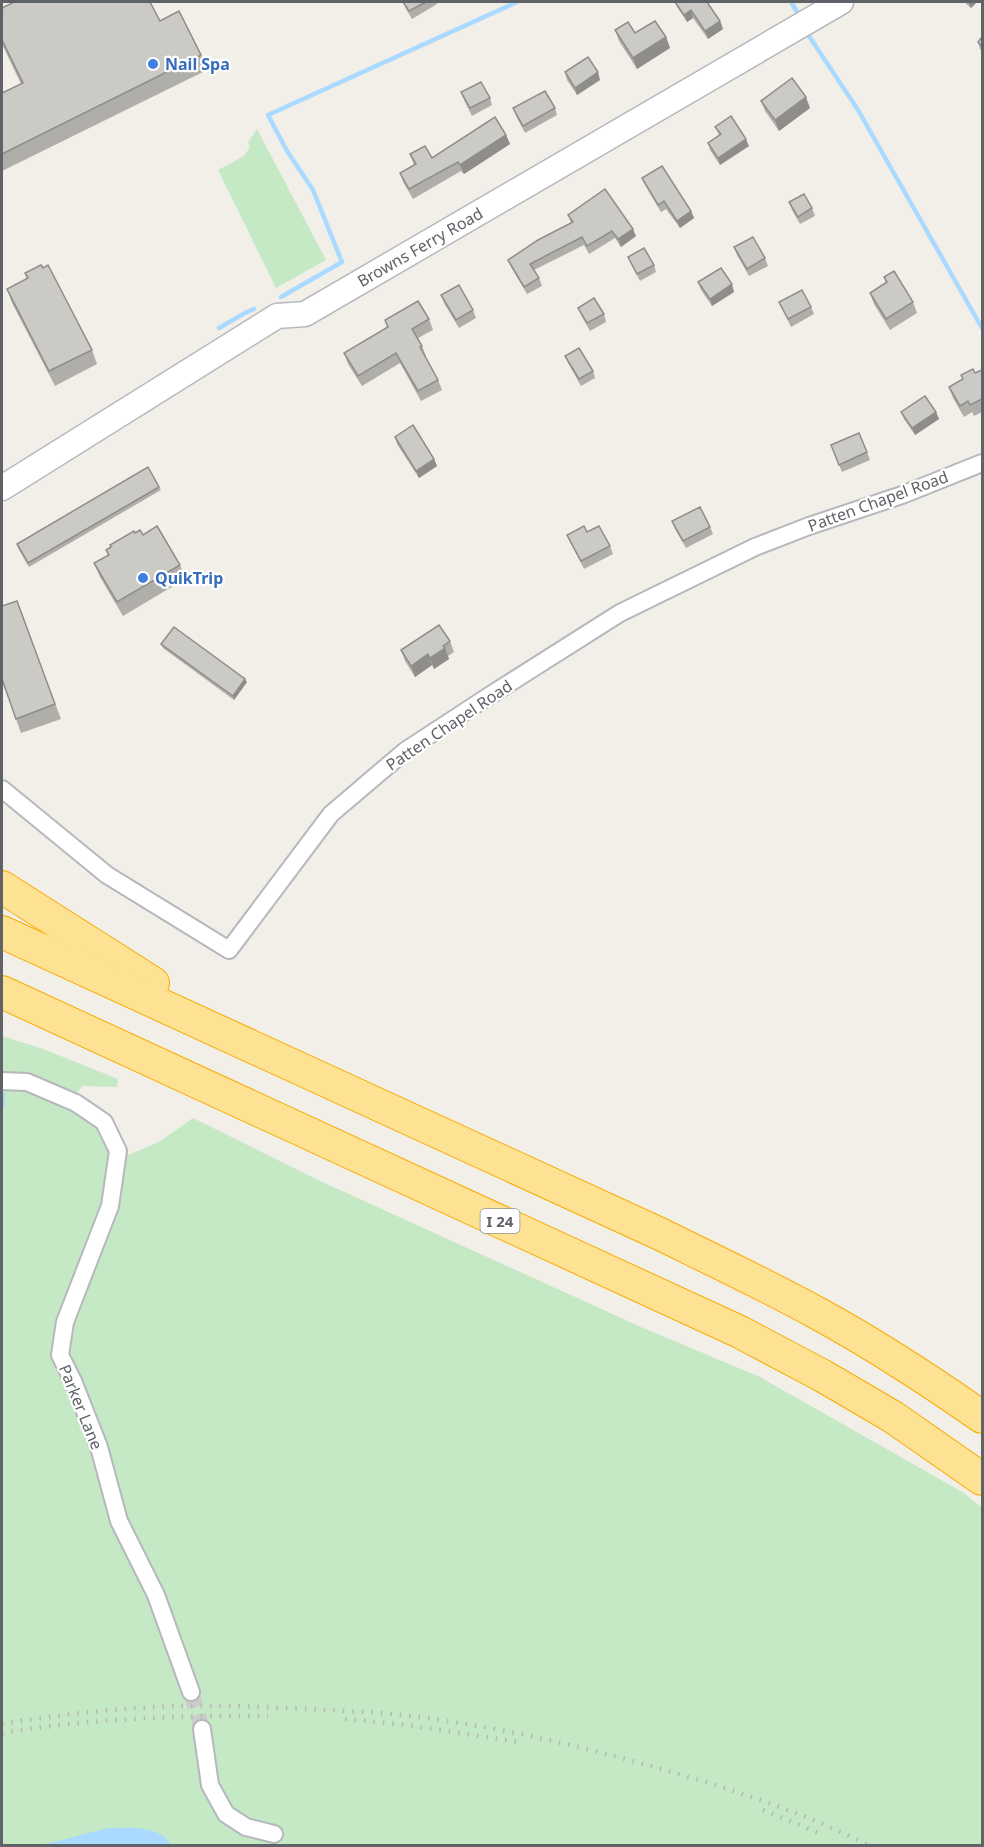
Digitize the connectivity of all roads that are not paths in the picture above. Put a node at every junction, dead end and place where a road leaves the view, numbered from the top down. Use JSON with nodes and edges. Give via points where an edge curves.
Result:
{"nodes":[{"id":1,"x":841,"y":2,"type":"edge"},
{"id":2,"x":982,"y":463,"type":"edge"},
{"id":3,"x":2,"y":488,"type":"edge"},
{"id":4,"x":2,"y":789,"type":"edge"},
{"id":5,"x":2,"y":887,"type":"edge"},
{"id":6,"x":2,"y":932,"type":"edge"},
{"id":7,"x":2,"y":992,"type":"edge"},
{"id":8,"x":2,"y":1011,"type":"edge"},
{"id":9,"x":80,"y":1027,"type":"junction"},
{"id":10,"x":255,"y":1048,"type":"junction"},
{"id":11,"x":2,"y":1081,"type":"edge"},
{"id":12,"x":982,"y":1417,"type":"edge"},
{"id":13,"x":982,"y":1479,"type":"edge"},
{"id":14,"x":191,"y":1692,"type":"tunnel mouth"},
{"id":15,"x":202,"y":1729,"type":"tunnel mouth"},
{"id":16,"x":274,"y":1834,"type":"dead end"}],
"edges":[{"from":1,"to":3,"type":"street","name":"Browns Ferry Road","via":[[305,314],[277,316]]},
{"from":2,"to":4,"type":"street","name":"Patten Chapel Road","via":[[755,547],[620,613],[498,690],[405,751],[331,814],[229,950],[107,875]]},
{"from":5,"to":10,"type":"highway"},
{"from":6,"to":10,"type":"highway"},
{"from":7,"to":9,"type":"highway","number":"I 24"},
{"from":8,"to":9,"type":"highway"},
{"from":9,"to":13,"type":"highway","number":"I 24","via":[[740,1332],[893,1417]]},
{"from":10,"to":12,"type":"highway","via":[[747,1276],[884,1352]]},
{"from":11,"to":14,"type":"street","name":"Parker Lane","via":[[27,1082],[76,1103],[104,1122],[118,1151],[110,1206],[65,1322],[60,1355],[99,1447],[119,1521],[156,1595]]},
{"from":15,"to":16,"type":"street","via":[[210,1785],[225,1814],[246,1827]]}]}
